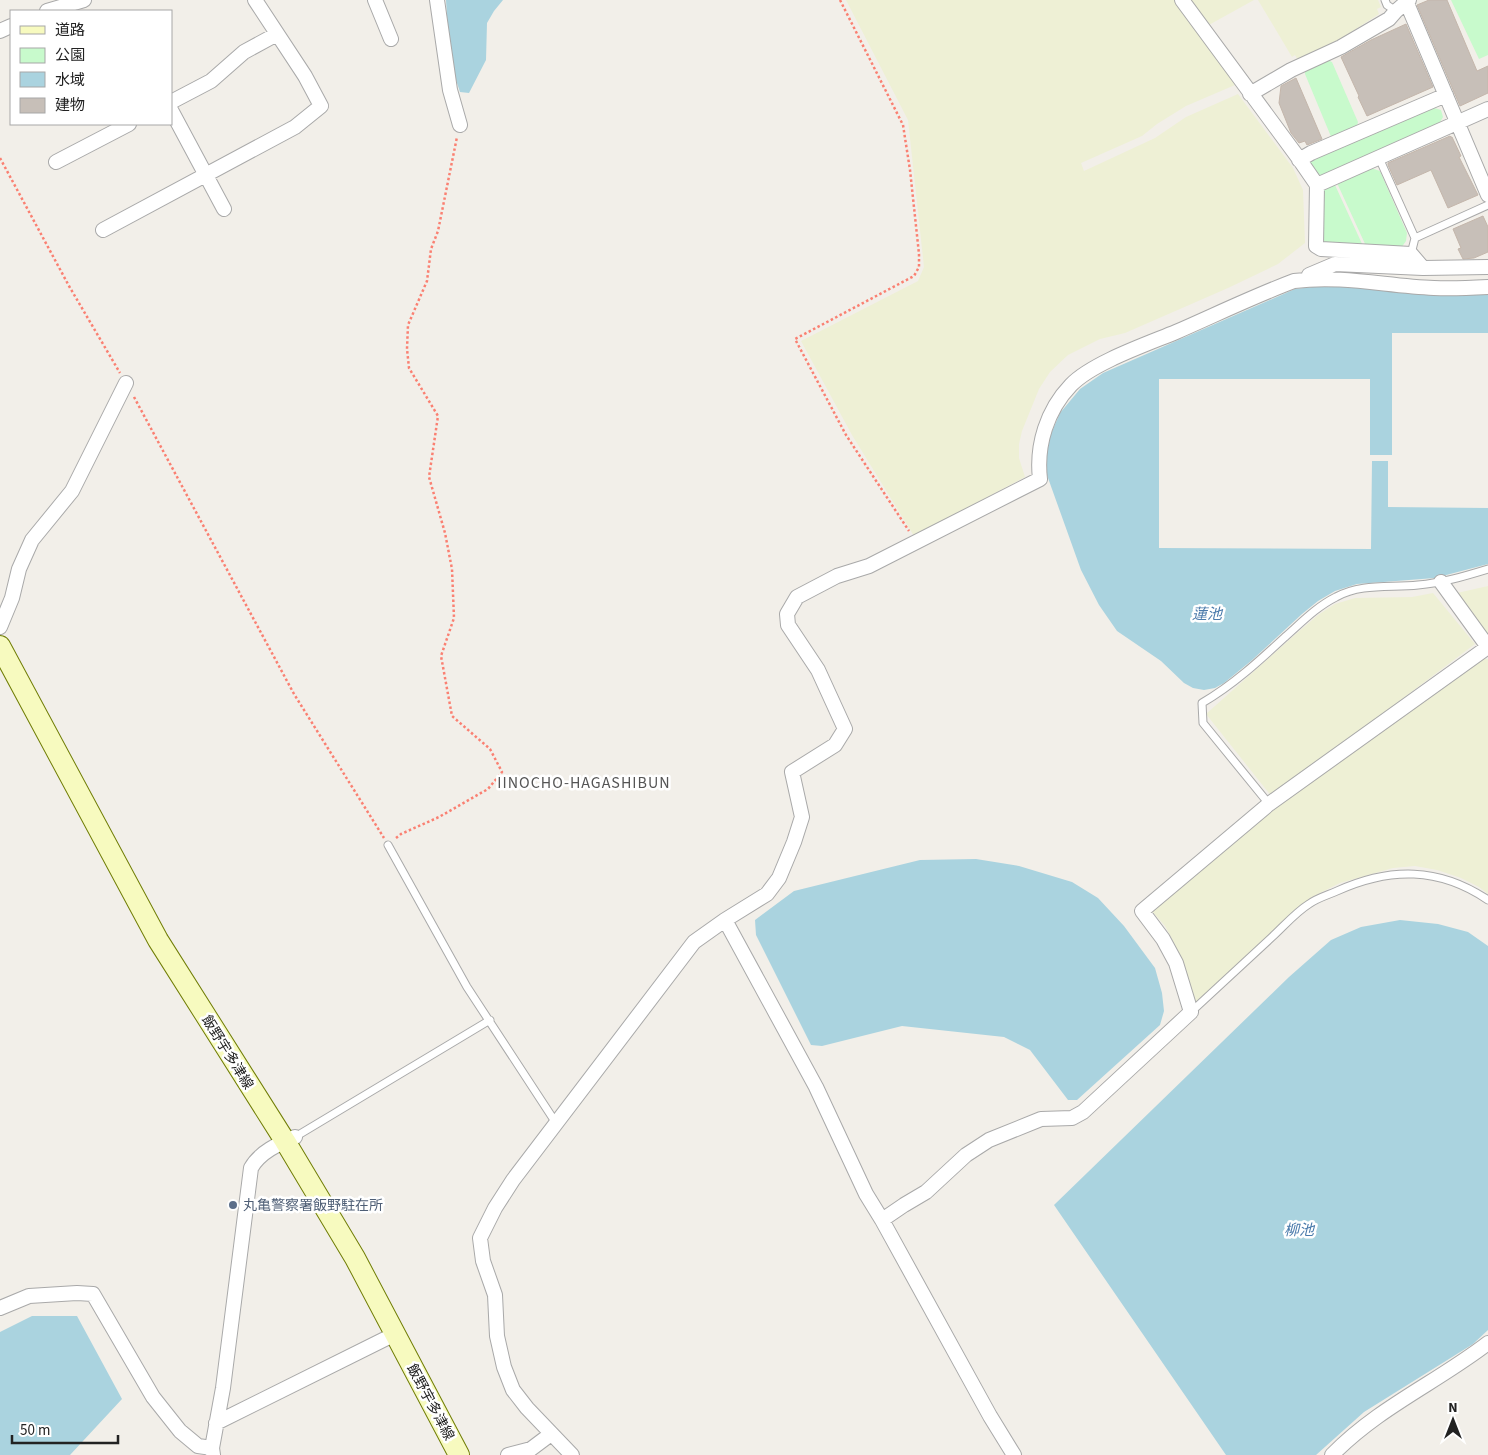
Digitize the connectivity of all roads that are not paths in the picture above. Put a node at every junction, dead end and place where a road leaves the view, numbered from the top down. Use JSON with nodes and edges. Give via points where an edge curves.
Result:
{"nodes":[{"id":1,"x":84,"y":0,"type":"edge"},
{"id":2,"x":255,"y":0,"type":"edge"},
{"id":3,"x":374,"y":0,"type":"edge"},
{"id":4,"x":437,"y":0,"type":"edge"},
{"id":5,"x":1182,"y":0,"type":"edge"},
{"id":6,"x":1385,"y":0,"type":"edge"},
{"id":7,"x":1408,"y":1,"type":"edge"},
{"id":8,"x":50,"y":10,"type":"edge"},
{"id":9,"x":1396,"y":11,"type":"junction"},
{"id":10,"x":277,"y":34,"type":"junction"},
{"id":11,"x":391,"y":39,"type":"dead end"},
{"id":12,"x":1250,"y":94,"type":"junction"},
{"id":13,"x":1446,"y":95,"type":"junction"},
{"id":14,"x":172,"y":101,"type":"edge"},
{"id":15,"x":1488,"y":109,"type":"edge"},
{"id":16,"x":172,"y":112,"type":"edge"},
{"id":17,"x":1457,"y":122,"type":"junction"},
{"id":18,"x":128,"y":125,"type":"edge"},
{"id":19,"x":460,"y":125,"type":"road end"},
{"id":20,"x":1379,"y":158,"type":"junction"},
{"id":21,"x":1299,"y":160,"type":"junction"},
{"id":22,"x":56,"y":162,"type":"dead end"},
{"id":23,"x":206,"y":175,"type":"junction"},
{"id":24,"x":1317,"y":186,"type":"junction"},
{"id":25,"x":1488,"y":195,"type":"edge"},
{"id":26,"x":1488,"y":205,"type":"edge"},
{"id":27,"x":224,"y":209,"type":"dead end"},
{"id":28,"x":103,"y":230,"type":"dead end"},
{"id":29,"x":1415,"y":238,"type":"junction"},
{"id":30,"x":1411,"y":254,"type":"junction"},
{"id":31,"x":1488,"y":266,"type":"edge"},
{"id":32,"x":1423,"y":268,"type":"junction"},
{"id":33,"x":1294,"y":281,"type":"junction"},
{"id":34,"x":1488,"y":287,"type":"edge"},
{"id":35,"x":126,"y":383,"type":"road end"},
{"id":36,"x":1488,"y":569,"type":"edge"},
{"id":37,"x":1441,"y":582,"type":"junction"},
{"id":38,"x":0,"y":627,"type":"edge"},
{"id":39,"x":0,"y":646,"type":"edge"},
{"id":40,"x":1488,"y":647,"type":"edge"},
{"id":41,"x":1269,"y":804,"type":"junction"},
{"id":42,"x":388,"y":845,"type":"road end"},
{"id":43,"x":1488,"y":900,"type":"edge"},
{"id":44,"x":725,"y":920,"type":"junction"},
{"id":45,"x":1191,"y":1012,"type":"junction"},
{"id":46,"x":490,"y":1020,"type":"junction"},
{"id":47,"x":556,"y":1123,"type":"junction"},
{"id":48,"x":290,"y":1139,"type":"junction"},
{"id":49,"x":882,"y":1220,"type":"junction"},
{"id":50,"x":0,"y":1308,"type":"edge"},
{"id":51,"x":395,"y":1334,"type":"junction"},
{"id":52,"x":1488,"y":1344,"type":"edge"},
{"id":53,"x":216,"y":1423,"type":"junction"},
{"id":54,"x":551,"y":1434,"type":"junction"},
{"id":55,"x":212,"y":1452,"type":"edge"},
{"id":56,"x":459,"y":1455,"type":"edge"},
{"id":57,"x":508,"y":1455,"type":"edge"},
{"id":58,"x":572,"y":1455,"type":"edge"},
{"id":59,"x":1014,"y":1455,"type":"edge"},
{"id":60,"x":1332,"y":1455,"type":"edge"}],
"edges":[{"from":1,"to":8,"type":"street"},
{"from":2,"to":10,"type":"street"},
{"from":3,"to":11,"type":"street"},
{"from":4,"to":19,"type":"street","via":[[450,90]]},
{"from":5,"to":12,"type":"street"},
{"from":6,"to":9,"type":"lane"},
{"from":7,"to":9,"type":"street"},
{"from":7,"to":13,"type":"street"},
{"from":9,"to":12,"type":"street","via":[[1389,19],[1340,47]]},
{"from":10,"to":14,"type":"street","via":[[244,52],[211,81]]},
{"from":10,"to":23,"type":"street","via":[[321,106],[295,127]]},
{"from":12,"to":21,"type":"street"},
{"from":13,"to":17,"type":"street"},
{"from":13,"to":21,"type":"street"},
{"from":15,"to":17,"type":"street"},
{"from":16,"to":23,"type":"street"},
{"from":17,"to":20,"type":"street"},
{"from":17,"to":25,"type":"street"},
{"from":18,"to":22,"type":"street"},
{"from":20,"to":24,"type":"street"},
{"from":20,"to":29,"type":"lane"},
{"from":21,"to":24,"type":"street"},
{"from":23,"to":27,"type":"street"},
{"from":23,"to":28,"type":"street"},
{"from":24,"to":30,"type":"street","via":[[1316,246],[1321,249]]},
{"from":26,"to":29,"type":"lane"},
{"from":29,"to":30,"type":"lane"},
{"from":30,"to":32,"type":"street"},
{"from":31,"to":32,"type":"street"},
{"from":32,"to":33,"type":"street","via":[[1335,264]]},
{"from":33,"to":34,"type":"street","via":[[1339,278],[1433,288]]},
{"from":33,"to":44,"type":"street","via":[[1089,371],[1060,397],[1048,419],[1039,451],[1040,479],[916,543],[869,566],[837,576],[797,598],[787,614],[788,624],[818,670],[845,729],[836,745],[792,772],[802,818],[779,878],[767,894]]},
{"from":35,"to":38,"type":"street","via":[[72,491],[32,540],[18,569],[12,598]]},
{"from":36,"to":37,"type":"lane"},
{"from":37,"to":40,"type":"street"},
{"from":37,"to":41,"type":"lane","via":[[1365,588],[1337,596],[1314,612],[1244,674],[1202,703],[1203,724]]},
{"from":39,"to":48,"type":"main road","name":"飯野宇多津線","via":[[158,940]]},
{"from":40,"to":41,"type":"street"},
{"from":41,"to":45,"type":"street","via":[[1142,911],[1176,963]]},
{"from":42,"to":46,"type":"lane","via":[[467,987]]},
{"from":43,"to":45,"type":"lane","via":[[1474,890],[1425,874],[1380,875],[1346,887],[1309,904]]},
{"from":44,"to":47,"type":"street","via":[[694,942]]},
{"from":44,"to":49,"type":"street","via":[[816,1088],[866,1194]]},
{"from":45,"to":49,"type":"street","via":[[1083,1112],[1072,1118],[1041,1119],[989,1140],[966,1155],[926,1192]]},
{"from":46,"to":47,"type":"lane"},
{"from":46,"to":48,"type":"lane"},
{"from":47,"to":54,"type":"street","via":[[513,1180],[480,1238],[483,1261],[495,1295],[497,1336],[504,1367],[513,1390]]},
{"from":48,"to":51,"type":"main road","name":"飯野宇多津線"},
{"from":48,"to":53,"type":"street","via":[[256,1159],[251,1168]]},
{"from":49,"to":59,"type":"street"},
{"from":50,"to":55,"type":"street","via":[[30,1296],[93,1294],[153,1397],[180,1431],[198,1446]]},
{"from":51,"to":53,"type":"street"},
{"from":51,"to":56,"type":"main road","name":"飯野宇多津線"},
{"from":52,"to":60,"type":"street","via":[[1393,1404],[1348,1438]]},
{"from":53,"to":55,"type":"street"},
{"from":54,"to":57,"type":"street","via":[[531,1449]]},
{"from":54,"to":58,"type":"street"}]}
